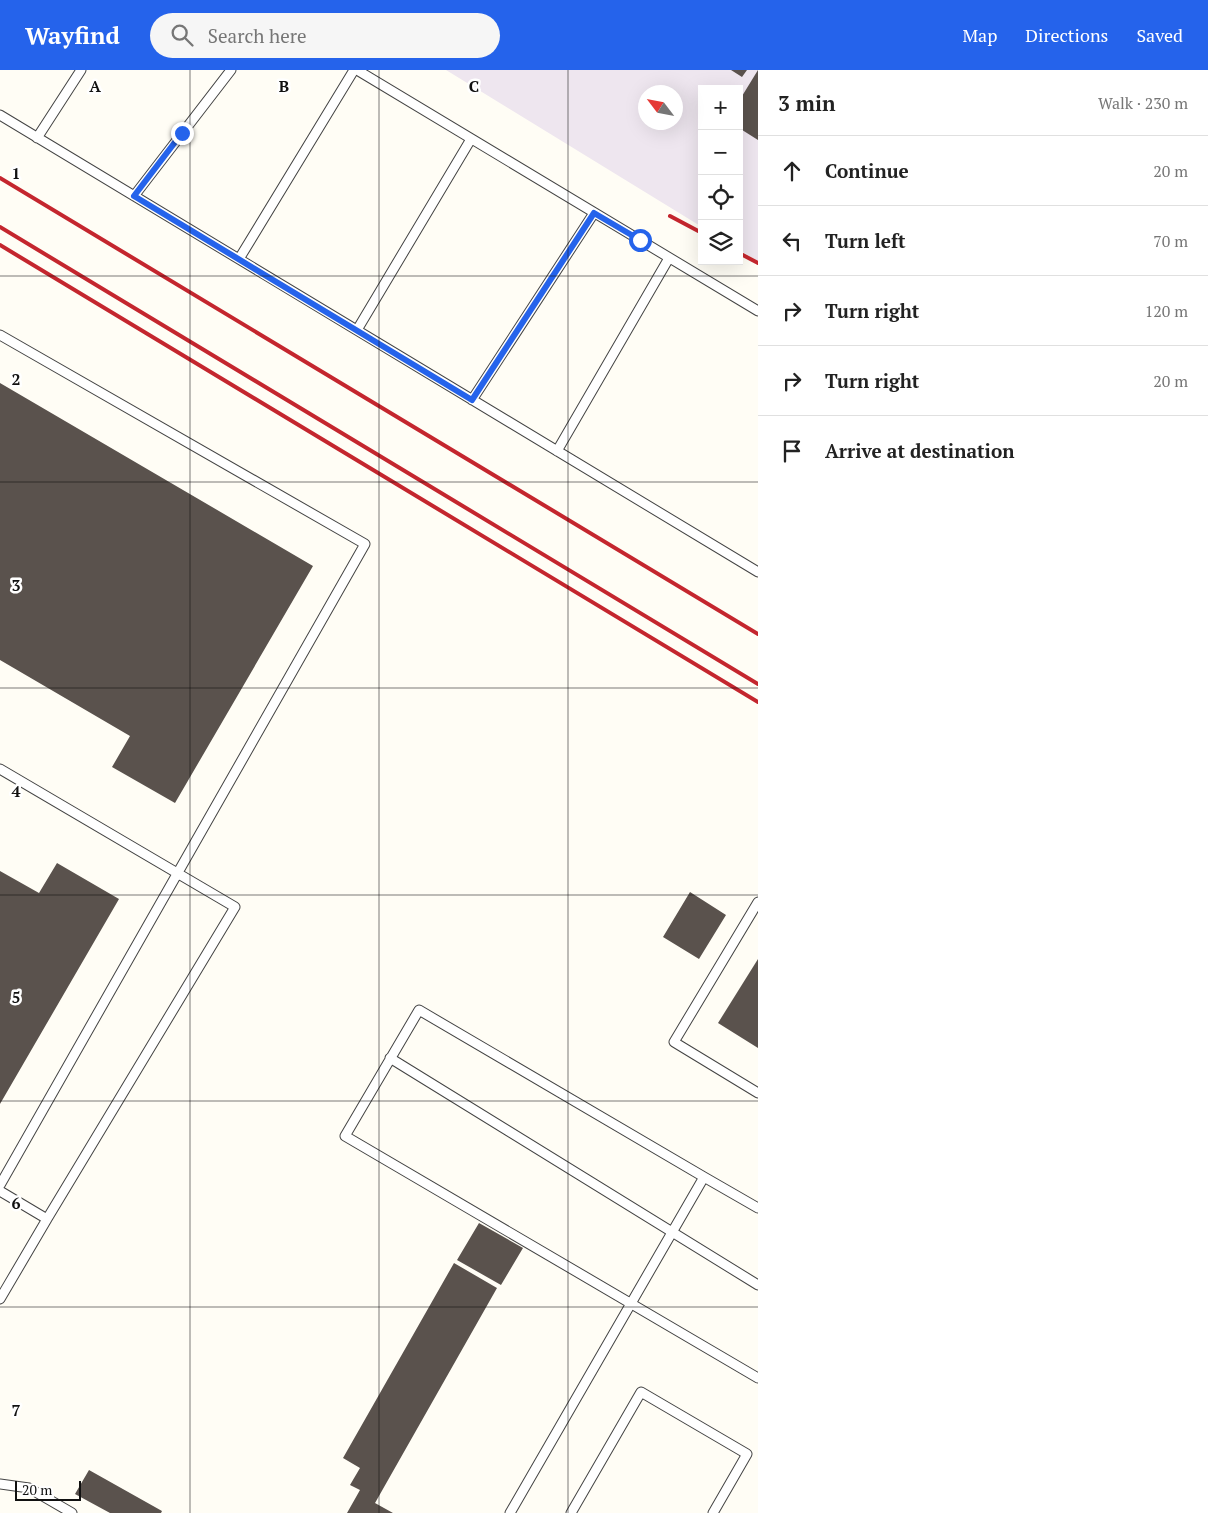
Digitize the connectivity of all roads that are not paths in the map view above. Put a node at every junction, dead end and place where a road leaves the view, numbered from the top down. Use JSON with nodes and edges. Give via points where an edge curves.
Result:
{"nodes":[{"id":1,"x":81,"y":70,"type":"edge"},
{"id":2,"x":231,"y":70,"type":"edge"},
{"id":3,"x":356,"y":70,"type":"edge"},
{"id":4,"x":0,"y":115,"type":"edge"},
{"id":5,"x":37,"y":138,"type":"junction"},
{"id":6,"x":471,"y":139,"type":"junction"},
{"id":7,"x":134,"y":196,"type":"junction"},
{"id":8,"x":594,"y":213,"type":"junction"},
{"id":9,"x":670,"y":258,"type":"junction"},
{"id":10,"x":239,"y":259,"type":"junction"},
{"id":11,"x":758,"y":312,"type":"edge"},
{"id":12,"x":356,"y":330,"type":"junction"},
{"id":13,"x":0,"y":335,"type":"edge"},
{"id":14,"x":472,"y":400,"type":"junction"},
{"id":15,"x":557,"y":451,"type":"junction"},
{"id":16,"x":758,"y":572,"type":"edge"},
{"id":17,"x":0,"y":768,"type":"edge"},
{"id":18,"x":177,"y":872,"type":"junction"},
{"id":19,"x":758,"y":902,"type":"edge"},
{"id":20,"x":390,"y":1058,"type":"junction"},
{"id":21,"x":758,"y":1093,"type":"edge"},
{"id":22,"x":704,"y":1177,"type":"junction"},
{"id":23,"x":0,"y":1184,"type":"edge"},
{"id":24,"x":0,"y":1191,"type":"edge"},
{"id":25,"x":758,"y":1208,"type":"edge"},
{"id":26,"x":47,"y":1219,"type":"junction"},
{"id":27,"x":672,"y":1232,"type":"junction"},
{"id":28,"x":758,"y":1286,"type":"edge"},
{"id":29,"x":0,"y":1299,"type":"edge"},
{"id":30,"x":631,"y":1302,"type":"junction"},
{"id":31,"x":758,"y":1378,"type":"edge"},
{"id":32,"x":0,"y":1484,"type":"edge"},
{"id":33,"x":72,"y":1513,"type":"edge"},
{"id":34,"x":510,"y":1513,"type":"edge"},
{"id":35,"x":570,"y":1513,"type":"edge"},
{"id":36,"x":713,"y":1513,"type":"edge"}],
"edges":[{"from":1,"to":5,"type":"lane"},
{"from":2,"to":7,"type":"lane"},
{"from":3,"to":6,"type":"lane"},
{"from":3,"to":10,"type":"lane"},
{"from":4,"to":5,"type":"lane"},
{"from":5,"to":7,"type":"lane"},
{"from":6,"to":8,"type":"lane"},
{"from":6,"to":12,"type":"lane"},
{"from":7,"to":10,"type":"lane"},
{"from":8,"to":9,"type":"lane"},
{"from":8,"to":14,"type":"lane"},
{"from":9,"to":11,"type":"lane"},
{"from":9,"to":15,"type":"lane"},
{"from":10,"to":12,"type":"lane"},
{"from":12,"to":14,"type":"lane"},
{"from":13,"to":18,"type":"lane","via":[[365,544]]},
{"from":14,"to":15,"type":"lane"},
{"from":15,"to":16,"type":"lane"},
{"from":17,"to":18,"type":"lane"},
{"from":18,"to":23,"type":"lane"},
{"from":18,"to":26,"type":"lane","via":[[235,907]]},
{"from":19,"to":21,"type":"lane","via":[[674,1042]]},
{"from":20,"to":22,"type":"lane","via":[[418,1010]]},
{"from":20,"to":27,"type":"lane"},
{"from":20,"to":30,"type":"lane","via":[[345,1136]]},
{"from":22,"to":25,"type":"lane"},
{"from":22,"to":27,"type":"lane"},
{"from":24,"to":26,"type":"lane"},
{"from":26,"to":29,"type":"lane"},
{"from":27,"to":28,"type":"lane"},
{"from":27,"to":30,"type":"lane"},
{"from":30,"to":31,"type":"lane"},
{"from":30,"to":34,"type":"lane"},
{"from":32,"to":33,"type":"lane","via":[[29,1488]]},
{"from":35,"to":36,"type":"lane","via":[[641,1392],[747,1454]]}]}
